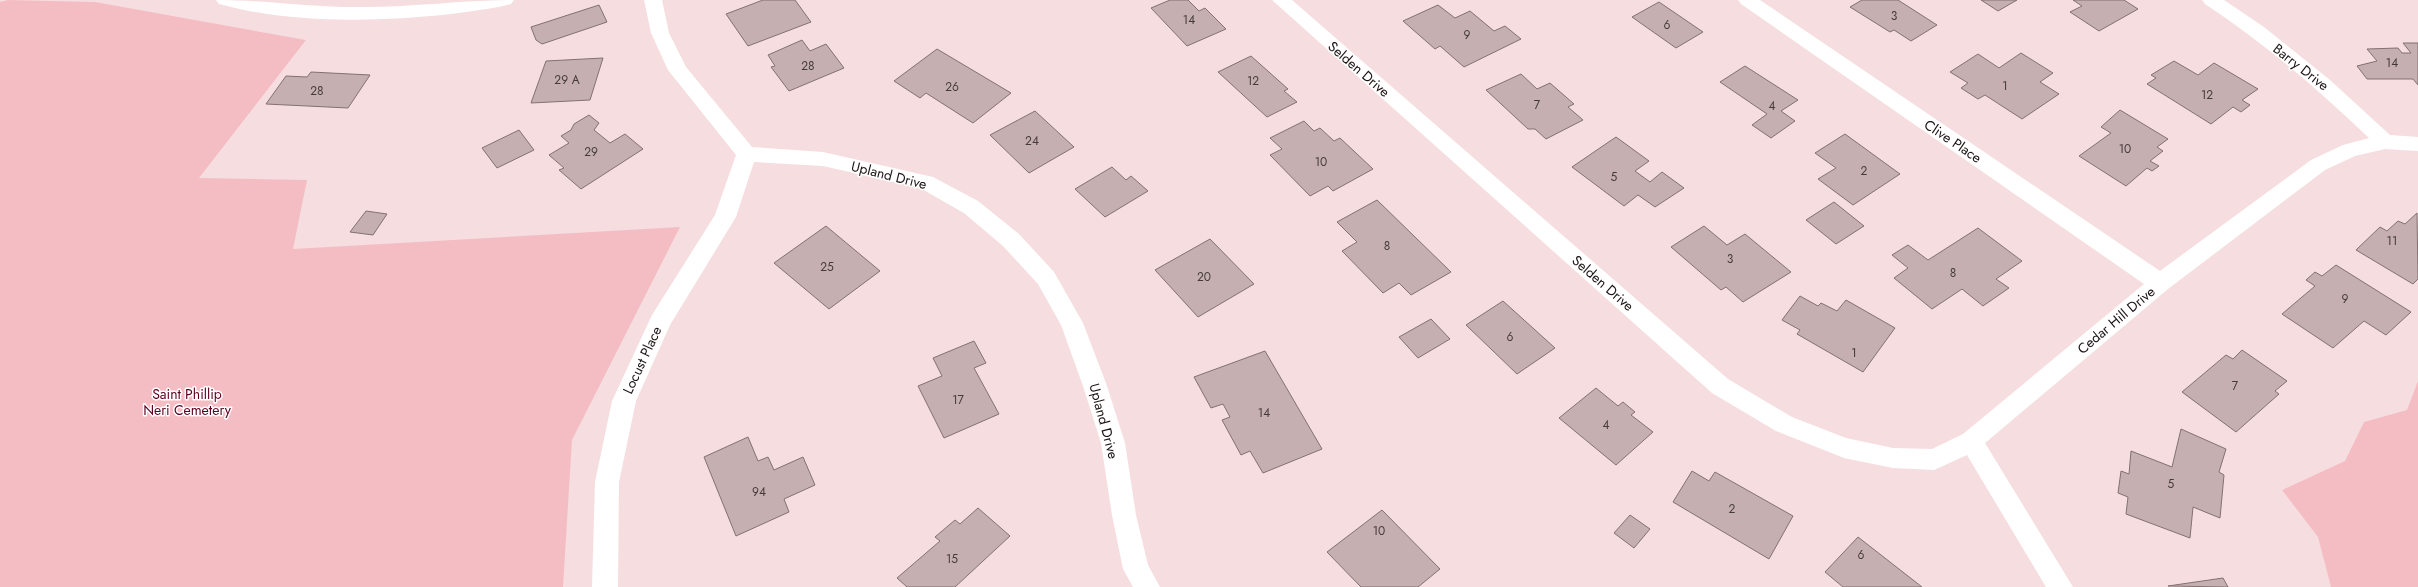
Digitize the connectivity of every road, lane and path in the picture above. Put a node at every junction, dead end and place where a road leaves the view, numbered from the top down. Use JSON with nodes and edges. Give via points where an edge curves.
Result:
{"nodes":[{"id":1,"x":225,"y":0,"type":"edge"},
{"id":2,"x":505,"y":0,"type":"edge"},
{"id":3,"x":653,"y":0,"type":"edge"},
{"id":4,"x":1281,"y":0,"type":"edge"},
{"id":5,"x":1747,"y":0,"type":"edge"},
{"id":6,"x":2211,"y":0,"type":"edge"},
{"id":7,"x":2385,"y":142,"type":"junction"},
{"id":8,"x":2418,"y":144,"type":"edge"},
{"id":9,"x":746,"y":154,"type":"junction"},
{"id":10,"x":2160,"y":283,"type":"junction"},
{"id":11,"x":1971,"y":440,"type":"junction"},
{"id":12,"x":605,"y":587,"type":"edge"},
{"id":13,"x":1148,"y":587,"type":"edge"},
{"id":14,"x":2060,"y":587,"type":"edge"}],
"edges":[{"from":1,"to":2,"type":"street","via":[[268,9],[391,14]]},
{"from":3,"to":9,"type":"street","via":[[660,33],[678,70]]},
{"from":4,"to":11,"type":"street","name":"Selden Drive","via":[[1720,386],[1784,424],[1844,448],[1894,458],[1934,460]]},
{"from":5,"to":10,"type":"street","name":"Clive Place"},
{"from":6,"to":7,"type":"street","name":"Barry Drive","via":[[2232,13],[2324,84]]},
{"from":7,"to":8,"type":"street","name":"Cedar Hill Drive"},
{"from":7,"to":10,"type":"street","name":"Cedar Hill Drive","via":[[2350,150],[2318,165]]},
{"from":9,"to":12,"type":"street","name":"Locust Place","via":[[725,217],[660,321],[624,401],[607,482]]},
{"from":9,"to":13,"type":"street","name":"Upland Drive","via":[[823,159],[926,182],[971,207],[1011,240],[1046,278],[1072,323],[1113,443],[1124,515],[1136,569]]},
{"from":10,"to":11,"type":"street","name":"Cedar Hill Drive"},
{"from":11,"to":14,"type":"street"}]}
